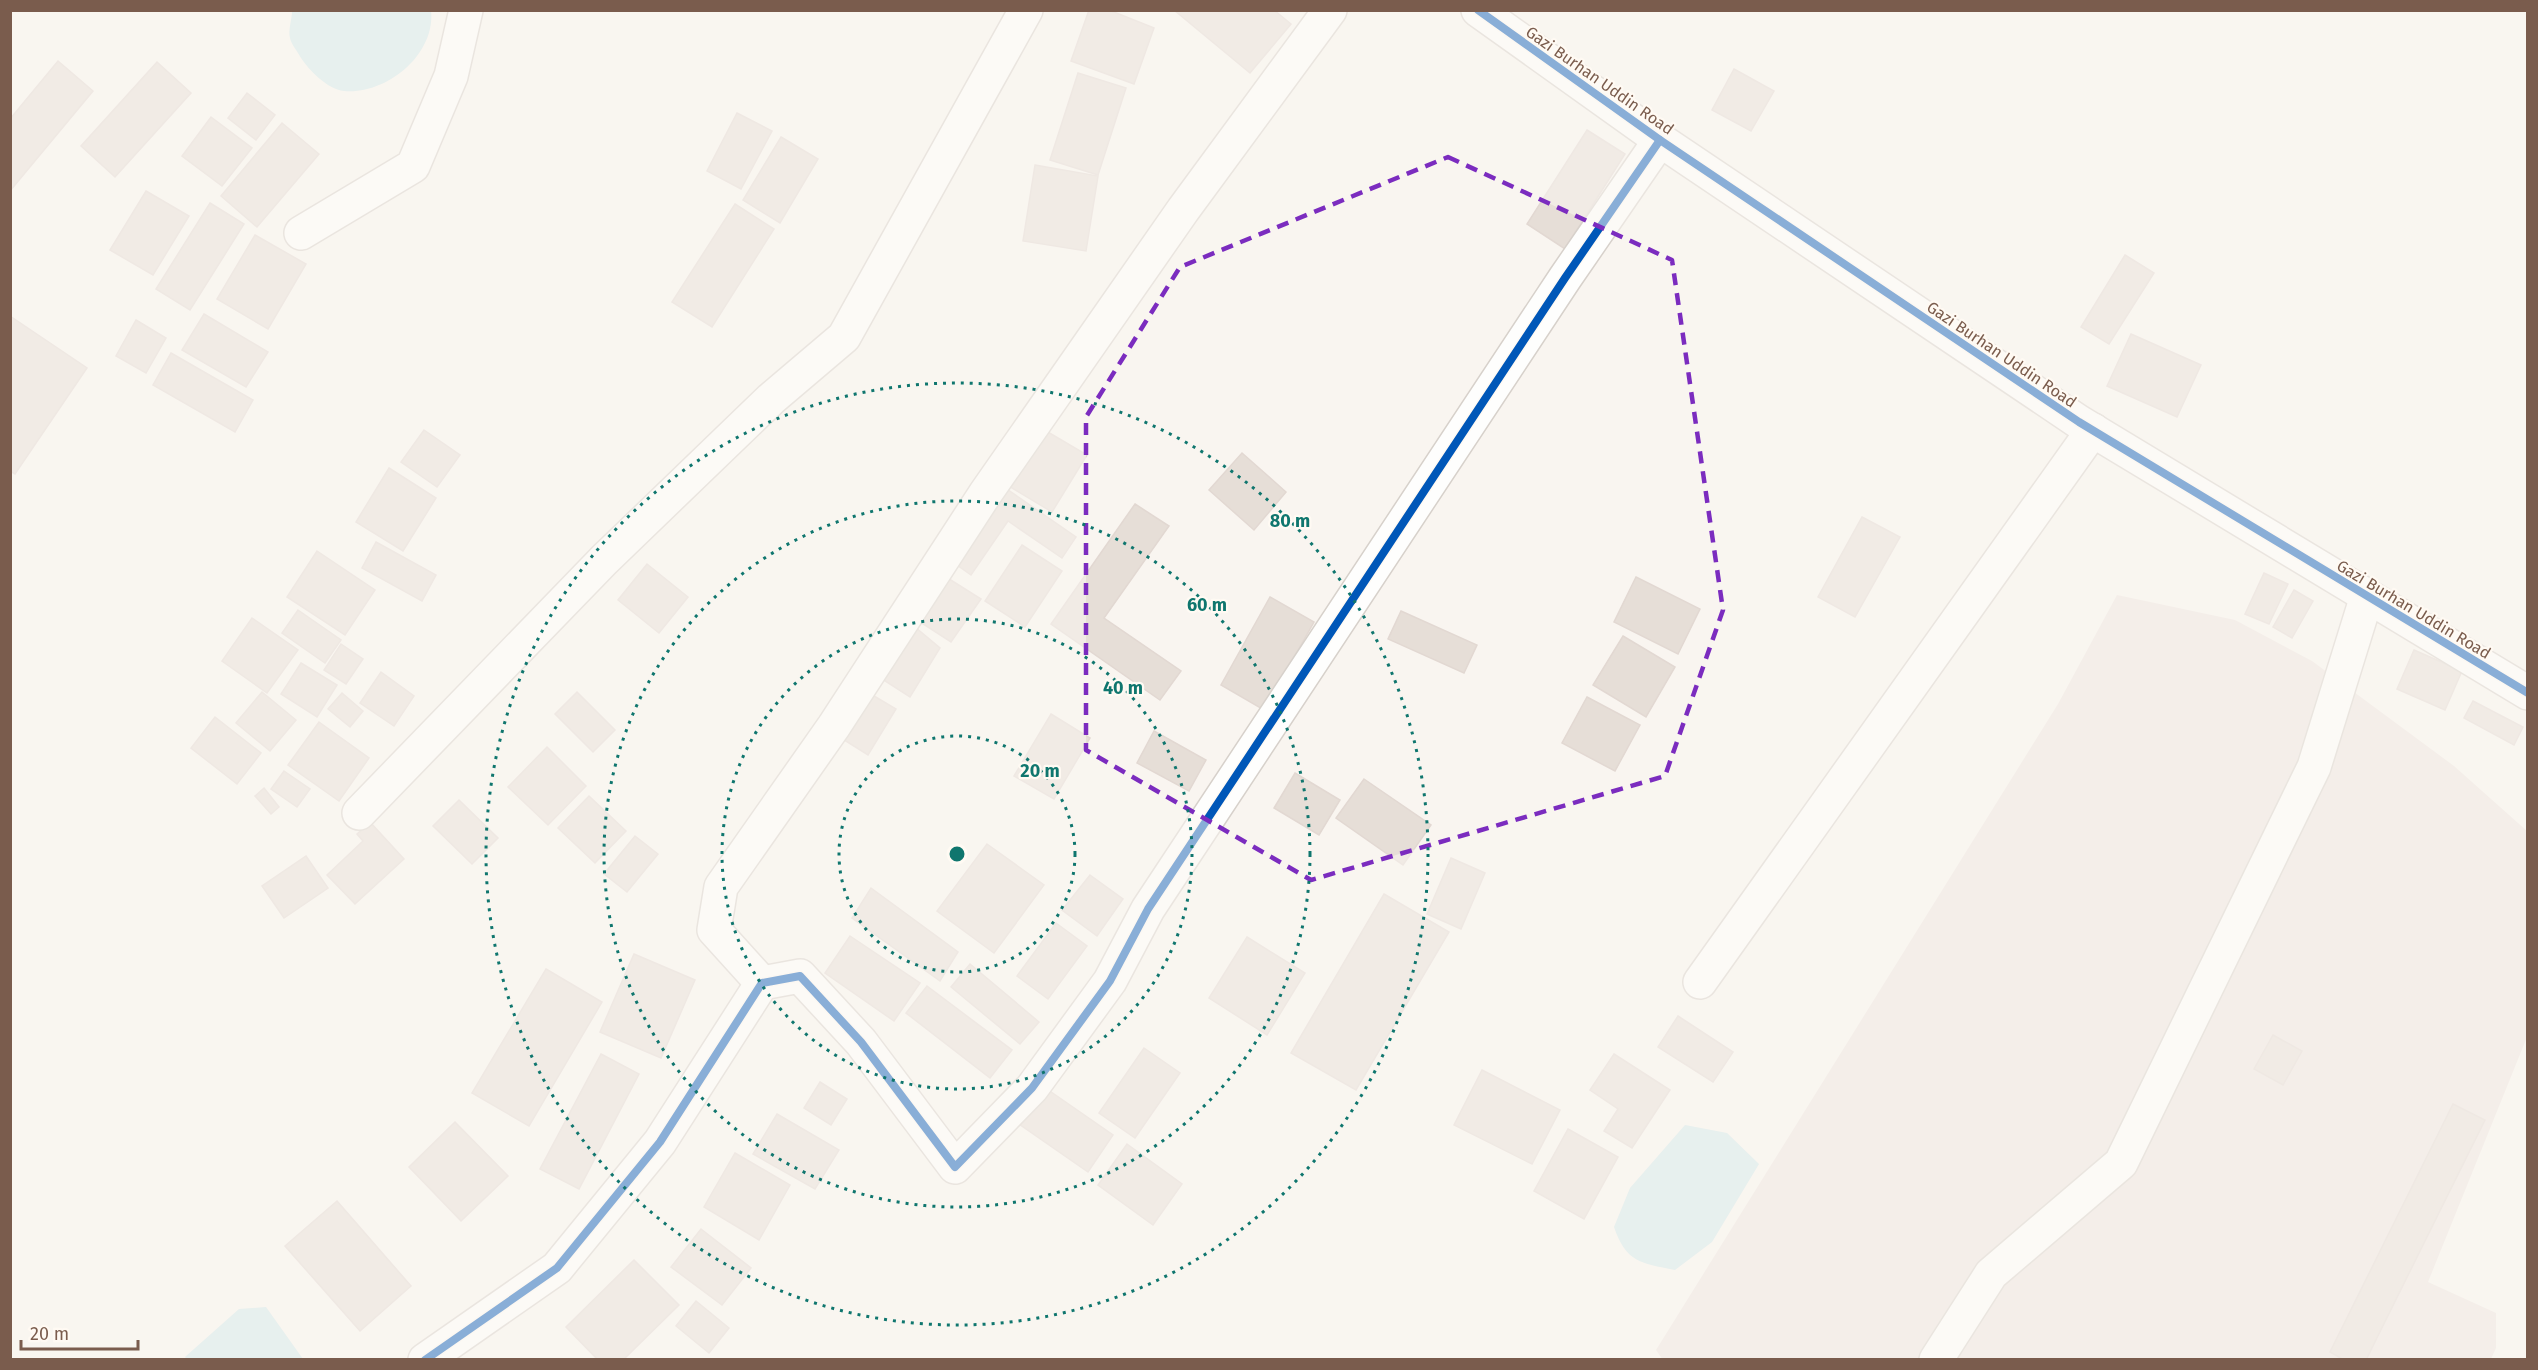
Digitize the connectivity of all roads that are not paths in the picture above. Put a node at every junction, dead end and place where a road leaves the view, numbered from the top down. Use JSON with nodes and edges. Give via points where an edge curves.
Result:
{"nodes":[{"id":1,"x":466,"y":10,"type":"edge"},
{"id":2,"x":1026,"y":10,"type":"edge"},
{"id":3,"x":1330,"y":10,"type":"edge"},
{"id":4,"x":1478,"y":10,"type":"edge"},
{"id":5,"x":1660,"y":140,"type":"junction"},
{"id":6,"x":301,"y":233,"type":"dead end"},
{"id":7,"x":2093,"y":430,"type":"junction"},
{"id":8,"x":2367,"y":596,"type":"junction"},
{"id":9,"x":2528,"y":693,"type":"edge"},
{"id":10,"x":358,"y":813,"type":"dead end"},
{"id":11,"x":1700,"y":982,"type":"dead end"},
{"id":12,"x":762,"y":983,"type":"junction"},
{"id":13,"x":425,"y":1359,"type":"edge"},
{"id":14,"x":1936,"y":1359,"type":"edge"}],
"edges":[{"from":1,"to":6,"type":"street","via":[[451,76],[413,166]]},
{"from":2,"to":10,"type":"street","via":[[844,337],[771,399],[604,560]]},
{"from":3,"to":12,"type":"street","via":[[1183,210],[992,484],[834,726],[721,887],[714,930]]},
{"from":4,"to":5,"type":"street","name":"Gazi Burhan Uddin Road"},
{"from":5,"to":7,"type":"street","name":"Gazi Burhan Uddin Road"},
{"from":5,"to":12,"type":"street","via":[[1148,909],[1110,981],[1032,1088],[955,1167],[861,1042],[800,976]]},
{"from":7,"to":8,"type":"street","name":"Gazi Burhan Uddin Road"},
{"from":7,"to":11,"type":"street"},
{"from":8,"to":9,"type":"street","name":"Gazi Burhan Uddin Road"},
{"from":8,"to":14,"type":"street","via":[[2314,767],[2121,1163],[1991,1274]]},
{"from":12,"to":13,"type":"street","via":[[660,1142],[557,1268]]}]}
